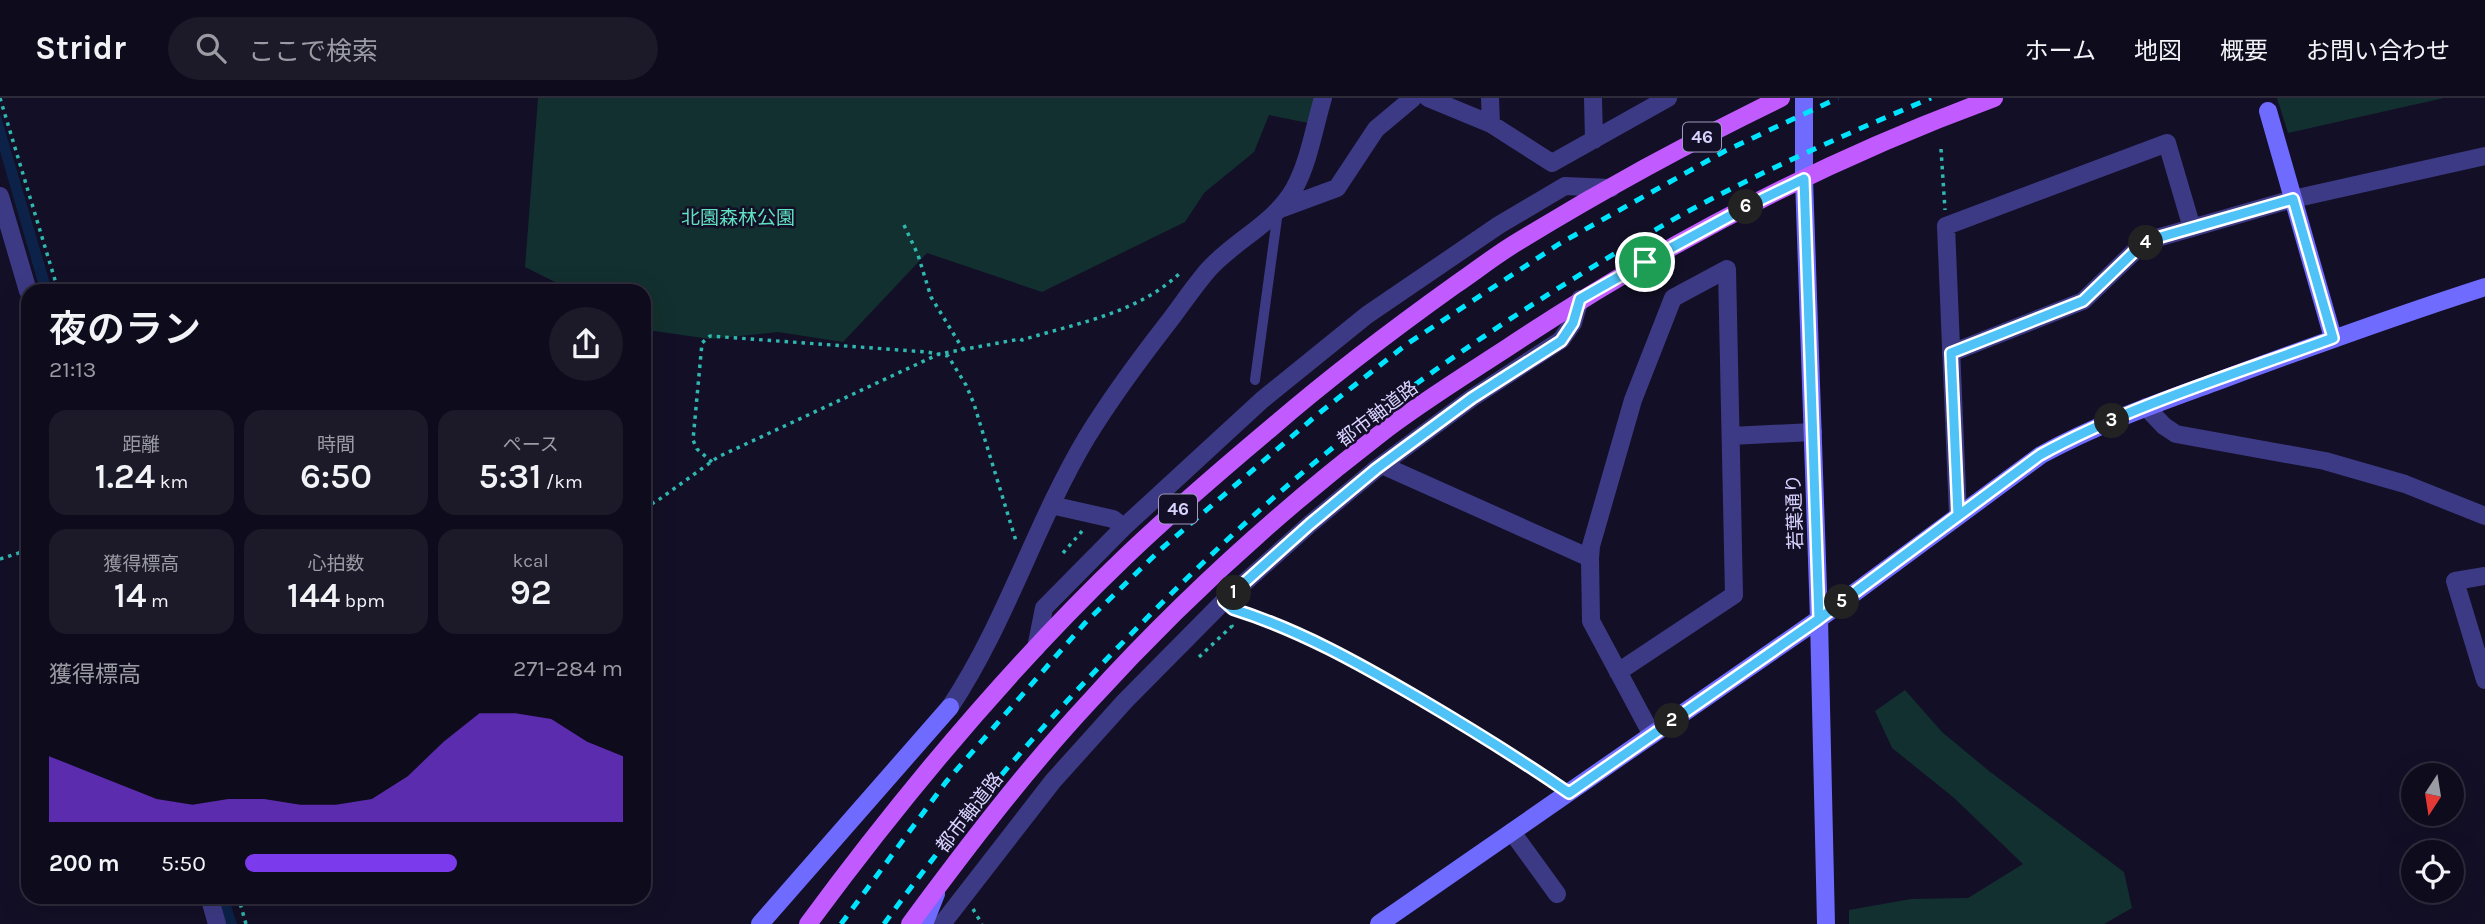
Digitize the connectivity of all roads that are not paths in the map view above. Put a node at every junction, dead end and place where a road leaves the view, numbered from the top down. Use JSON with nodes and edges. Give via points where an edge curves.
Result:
{"nodes":[{"id":1,"x":1323,"y":98,"type":"edge"},
{"id":2,"x":1413,"y":98,"type":"edge"},
{"id":3,"x":1428,"y":98,"type":"edge"},
{"id":4,"x":1490,"y":98,"type":"edge"},
{"id":5,"x":1593,"y":98,"type":"edge"},
{"id":6,"x":1668,"y":98,"type":"edge"},
{"id":7,"x":1781,"y":98,"type":"edge"},
{"id":8,"x":1804,"y":98,"type":"edge"},
{"id":9,"x":1994,"y":98,"type":"edge"},
{"id":10,"x":2267,"y":111,"type":"dead end"},
{"id":11,"x":1491,"y":124,"type":"junction"},
{"id":12,"x":1594,"y":140,"type":"junction"},
{"id":13,"x":2485,"y":156,"type":"edge"},
{"id":14,"x":1804,"y":179,"type":"junction"},
{"id":15,"x":1611,"y":188,"type":"junction"},
{"id":16,"x":0,"y":196,"type":"edge"},
{"id":17,"x":2293,"y":199,"type":"junction"},
{"id":18,"x":1279,"y":210,"type":"junction"},
{"id":19,"x":2192,"y":228,"type":"junction"},
{"id":20,"x":26,"y":284,"type":"edge"},
{"id":21,"x":2485,"y":286,"type":"edge"},
{"id":22,"x":1580,"y":299,"type":"junction"},
{"id":23,"x":2333,"y":338,"type":"junction"},
{"id":24,"x":1951,"y":353,"type":"junction"},
{"id":25,"x":1255,"y":380,"type":"dead end"},
{"id":26,"x":2146,"y":407,"type":"junction"},
{"id":27,"x":1813,"y":432,"type":"junction"},
{"id":28,"x":1731,"y":436,"type":"junction"},
{"id":29,"x":1382,"y":465,"type":"junction"},
{"id":30,"x":1051,"y":505,"type":"junction"},
{"id":31,"x":1958,"y":515,"type":"junction"},
{"id":32,"x":2485,"y":516,"type":"edge"},
{"id":33,"x":1124,"y":527,"type":"junction"},
{"id":34,"x":1590,"y":558,"type":"junction"},
{"id":35,"x":2485,"y":576,"type":"edge"},
{"id":36,"x":1819,"y":619,"type":"junction"},
{"id":37,"x":1036,"y":648,"type":"junction"},
{"id":38,"x":1618,"y":672,"type":"junction"},
{"id":39,"x":2485,"y":680,"type":"edge"},
{"id":40,"x":1652,"y":735,"type":"junction"},
{"id":41,"x":1512,"y":832,"type":"junction"},
{"id":42,"x":965,"y":849,"type":"junction"},
{"id":43,"x":998,"y":850,"type":"junction"},
{"id":44,"x":942,"y":881,"type":"junction"},
{"id":45,"x":1557,"y":894,"type":"dead end"},
{"id":46,"x":211,"y":904,"type":"edge"},
{"id":47,"x":217,"y":924,"type":"edge"},
{"id":48,"x":760,"y":924,"type":"edge"},
{"id":49,"x":808,"y":924,"type":"edge"},
{"id":50,"x":910,"y":924,"type":"edge"},
{"id":51,"x":924,"y":924,"type":"edge"},
{"id":52,"x":942,"y":924,"type":"edge"},
{"id":53,"x":1380,"y":924,"type":"edge"},
{"id":54,"x":1826,"y":924,"type":"edge"}],
"edges":[{"from":1,"to":18,"type":"street","via":[[1303,167]]},
{"from":2,"to":18,"type":"street","via":[[1376,129],[1337,188]]},
{"from":3,"to":11,"type":"street"},
{"from":4,"to":11,"type":"street"},
{"from":5,"to":12,"type":"street"},
{"from":6,"to":12,"type":"street"},
{"from":7,"to":15,"type":"main road","number":"46"},
{"from":8,"to":14,"type":"street","name":"若葉通り"},
{"from":9,"to":14,"type":"main road","name":"都市軸道路"},
{"from":10,"to":17,"type":"street"},
{"from":11,"to":12,"type":"street","via":[[1552,163]]},
{"from":13,"to":17,"type":"street"},
{"from":14,"to":22,"type":"main road","name":"都市軸道路"},
{"from":14,"to":27,"type":"street","name":"若葉通り"},
{"from":15,"to":33,"type":"street","via":[[1565,186],[1367,315],[1262,400]]},
{"from":15,"to":37,"type":"main road","number":"46","via":[[1517,242],[1324,382],[1125,557]]},
{"from":16,"to":20,"type":"street"},
{"from":17,"to":19,"type":"street"},
{"from":17,"to":23,"type":"street"},
{"from":18,"to":25,"type":"lane"},
{"from":18,"to":30,"type":"street","via":[[1227,253],[1189,294],[1094,427]]},
{"from":19,"to":24,"type":"street","via":[[2138,248],[2083,301]]},
{"from":19,"to":24,"type":"street","via":[[2166,143],[1946,226]]},
{"from":21,"to":23,"type":"street"},
{"from":22,"to":29,"type":"street","via":[[1573,323],[1561,341],[1472,398]]},
{"from":22,"to":42,"type":"main road","name":"都市軸道路","via":[[1380,434],[1230,561],[1089,701]]},
{"from":23,"to":26,"type":"street"},
{"from":24,"to":31,"type":"street"},
{"from":26,"to":31,"type":"street","via":[[2040,455]]},
{"from":26,"to":32,"type":"street","via":[[2176,434],[2325,461],[2405,484]]},
{"from":27,"to":28,"type":"street"},
{"from":27,"to":36,"type":"street","name":"若葉通り"},
{"from":28,"to":34,"type":"street","via":[[1727,270],[1673,299],[1633,400]]},
{"from":28,"to":38,"type":"street","via":[[1734,595]]},
{"from":29,"to":34,"type":"street"},
{"from":29,"to":43,"type":"street","via":[[1224,601],[1117,709]]},
{"from":30,"to":33,"type":"street","via":[[1113,519]]},
{"from":30,"to":48,"type":"street","via":[[968,680],[950,708]]},
{"from":31,"to":36,"type":"street"},
{"from":33,"to":37,"type":"street","via":[[1044,608]]},
{"from":34,"to":38,"type":"street","via":[[1591,621]]},
{"from":35,"to":39,"type":"street","via":[[2455,581]]},
{"from":36,"to":40,"type":"street"},
{"from":36,"to":54,"type":"street","name":"若葉通り"},
{"from":37,"to":49,"type":"main road","number":"46","via":[[939,757]]},
{"from":38,"to":40,"type":"street"},
{"from":40,"to":41,"type":"street"},
{"from":41,"to":45,"type":"street"},
{"from":41,"to":53,"type":"street"},
{"from":42,"to":43,"type":"street"},
{"from":42,"to":44,"type":"main road","name":"都市軸道路"},
{"from":43,"to":52,"type":"street"},
{"from":44,"to":50,"type":"main road","name":"都市軸道路"},
{"from":44,"to":51,"type":"street"},
{"from":46,"to":47,"type":"street"}]}
